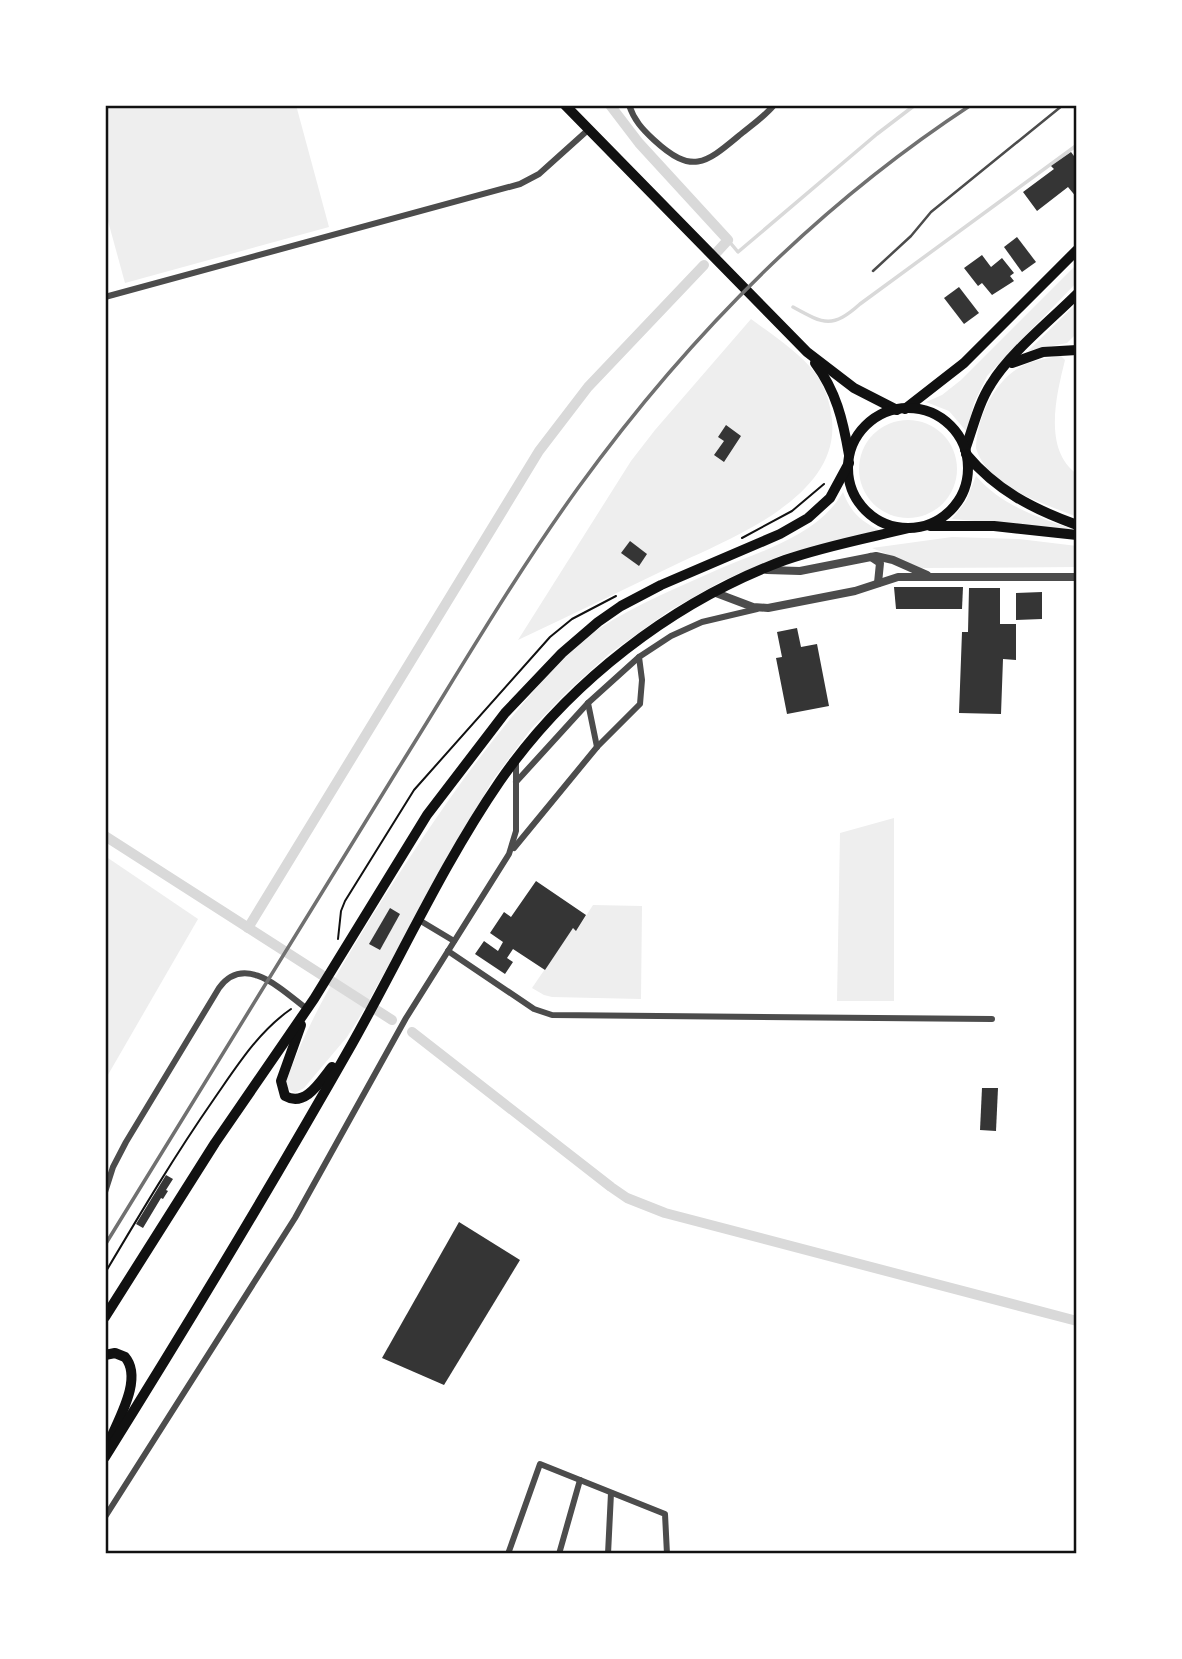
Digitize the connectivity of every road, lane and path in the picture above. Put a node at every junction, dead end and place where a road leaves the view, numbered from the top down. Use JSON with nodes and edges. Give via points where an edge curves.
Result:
{"nodes":[{"id":1,"x":565,"y":105,"type":"edge"},
{"id":2,"x":629,"y":105,"type":"edge"},
{"id":3,"x":774,"y":105,"type":"edge"},
{"id":4,"x":1063,"y":105,"type":"edge"},
{"id":5,"x":588,"y":130,"type":"junction"},
{"id":6,"x":1077,"y":250,"type":"edge"},
{"id":7,"x":873,"y":271,"type":"dead end"},
{"id":8,"x":1077,"y":294,"type":"edge"},
{"id":9,"x":105,"y":297,"type":"edge"},
{"id":10,"x":1077,"y":350,"type":"edge"},
{"id":11,"x":807,"y":352,"type":"junction"},
{"id":12,"x":998,"y":374,"type":"junction"},
{"id":13,"x":901,"y":410,"type":"junction"},
{"id":14,"x":966,"y":452,"type":"junction"},
{"id":15,"x":849,"y":460,"type":"junction"},
{"id":16,"x":1077,"y":525,"type":"edge"},
{"id":17,"x":915,"y":528,"type":"junction"},
{"id":18,"x":1077,"y":536,"type":"edge"},
{"id":19,"x":868,"y":556,"type":"junction"},
{"id":20,"x":762,"y":569,"type":"junction"},
{"id":21,"x":930,"y":577,"type":"junction"},
{"id":22,"x":1077,"y":577,"type":"edge"},
{"id":23,"x":878,"y":583,"type":"junction"},
{"id":24,"x":716,"y":593,"type":"junction"},
{"id":25,"x":760,"y":608,"type":"junction"},
{"id":26,"x":639,"y":657,"type":"junction"},
{"id":27,"x":587,"y":703,"type":"junction"},
{"id":28,"x":597,"y":747,"type":"junction"},
{"id":29,"x":516,"y":760,"type":"junction"},
{"id":30,"x":516,"y":782,"type":"junction"},
{"id":31,"x":401,"y":807,"type":"dead end"},
{"id":32,"x":509,"y":854,"type":"junction"},
{"id":33,"x":419,"y":920,"type":"junction"},
{"id":34,"x":454,"y":941,"type":"junction"},
{"id":35,"x":337,"y":945,"type":"dead end"},
{"id":36,"x":448,"y":951,"type":"junction"},
{"id":37,"x":307,"y":1004,"type":"junction"},
{"id":38,"x":992,"y":1019,"type":"dead end"},
{"id":39,"x":353,"y":1042,"type":"junction"},
{"id":40,"x":113,"y":1167,"type":"junction"},
{"id":41,"x":105,"y":1177,"type":"edge"},
{"id":42,"x":105,"y":1192,"type":"edge"},
{"id":43,"x":105,"y":1273,"type":"edge"},
{"id":44,"x":105,"y":1317,"type":"edge"},
{"id":45,"x":105,"y":1355,"type":"edge"},
{"id":46,"x":105,"y":1455,"type":"edge"},
{"id":47,"x":580,"y":1480,"type":"junction"},
{"id":48,"x":611,"y":1493,"type":"junction"},
{"id":49,"x":105,"y":1517,"type":"edge"},
{"id":50,"x":508,"y":1554,"type":"edge"},
{"id":51,"x":559,"y":1554,"type":"edge"},
{"id":52,"x":608,"y":1554,"type":"edge"},
{"id":53,"x":667,"y":1554,"type":"edge"}],
"edges":[{"from":1,"to":5,"type":"highway"},
{"from":2,"to":3,"type":"street","via":[[637,123],[664,149],[679,158],[702,162],[714,157]]},
{"from":4,"to":7,"type":"lane","via":[[931,212]]},
{"from":5,"to":9,"type":"street","via":[[539,174],[520,184]]},
{"from":5,"to":11,"type":"highway"},
{"from":6,"to":13,"type":"main road","via":[[964,363]]},
{"from":8,"to":12,"type":"main road"},
{"from":10,"to":12,"type":"main road","via":[[1035,354]]},
{"from":11,"to":13,"type":"highway","via":[[854,388]]},
{"from":11,"to":15,"type":"highway","via":[[834,394]]},
{"from":12,"to":14,"type":"main road","via":[[982,400]]},
{"from":13,"to":14,"type":"highway","via":[[927,412],[946,422]]},
{"from":13,"to":15,"type":"highway","via":[[883,414],[865,427]]},
{"from":14,"to":16,"type":"highway","via":[[1010,495]]},
{"from":14,"to":17,"type":"highway","via":[[965,486],[956,505],[940,519]]},
{"from":15,"to":17,"type":"highway","via":[[851,485],[860,505],[877,520]]},
{"from":15,"to":37,"type":"highway","via":[[830,498],[808,518],[621,606],[562,653],[505,713],[445,789]]},
{"from":17,"to":18,"type":"highway","via":[[994,526]]},
{"from":17,"to":20,"type":"highway","via":[[809,552]]},
{"from":19,"to":20,"type":"street","via":[[800,571]]},
{"from":19,"to":21,"type":"street","via":[[893,560]]},
{"from":19,"to":23,"type":"street","via":[[880,563]]},
{"from":20,"to":24,"type":"highway"},
{"from":21,"to":22,"type":"street"},
{"from":21,"to":23,"type":"street","via":[[898,577]]},
{"from":23,"to":25,"type":"street"},
{"from":24,"to":25,"type":"street"},
{"from":24,"to":29,"type":"highway","via":[[667,621],[603,668]]},
{"from":25,"to":26,"type":"street","via":[[702,622]]},
{"from":26,"to":27,"type":"street"},
{"from":26,"to":28,"type":"street","via":[[640,704]]},
{"from":27,"to":28,"type":"street"},
{"from":27,"to":30,"type":"street"},
{"from":28,"to":32,"type":"street"},
{"from":29,"to":30,"type":"street"},
{"from":29,"to":33,"type":"highway","via":[[464,837]]},
{"from":30,"to":32,"type":"street","via":[[516,831]]},
{"from":31,"to":35,"type":"path","via":[[342,906]]},
{"from":32,"to":34,"type":"street"},
{"from":33,"to":34,"type":"street"},
{"from":33,"to":39,"type":"highway"},
{"from":34,"to":36,"type":"street"},
{"from":36,"to":38,"type":"street","via":[[534,1009],[552,1015]]},
{"from":36,"to":49,"type":"street","via":[[295,1218]]},
{"from":37,"to":39,"type":"highway","via":[[281,1081],[285,1096],[294,1100],[308,1094]]},
{"from":37,"to":40,"type":"street","via":[[254,973],[228,978]]},
{"from":37,"to":43,"type":"path","via":[[272,1023],[242,1059],[169,1164]]},
{"from":37,"to":44,"type":"highway"},
{"from":39,"to":46,"type":"highway","via":[[183,1333]]},
{"from":40,"to":41,"type":"street"},
{"from":40,"to":42,"type":"street"},
{"from":45,"to":46,"type":"highway","via":[[125,1357],[133,1379]]},
{"from":47,"to":48,"type":"street"},
{"from":47,"to":50,"type":"street","via":[[540,1464]]},
{"from":47,"to":51,"type":"street"},
{"from":48,"to":52,"type":"street"},
{"from":48,"to":53,"type":"street","via":[[665,1514]]}]}
